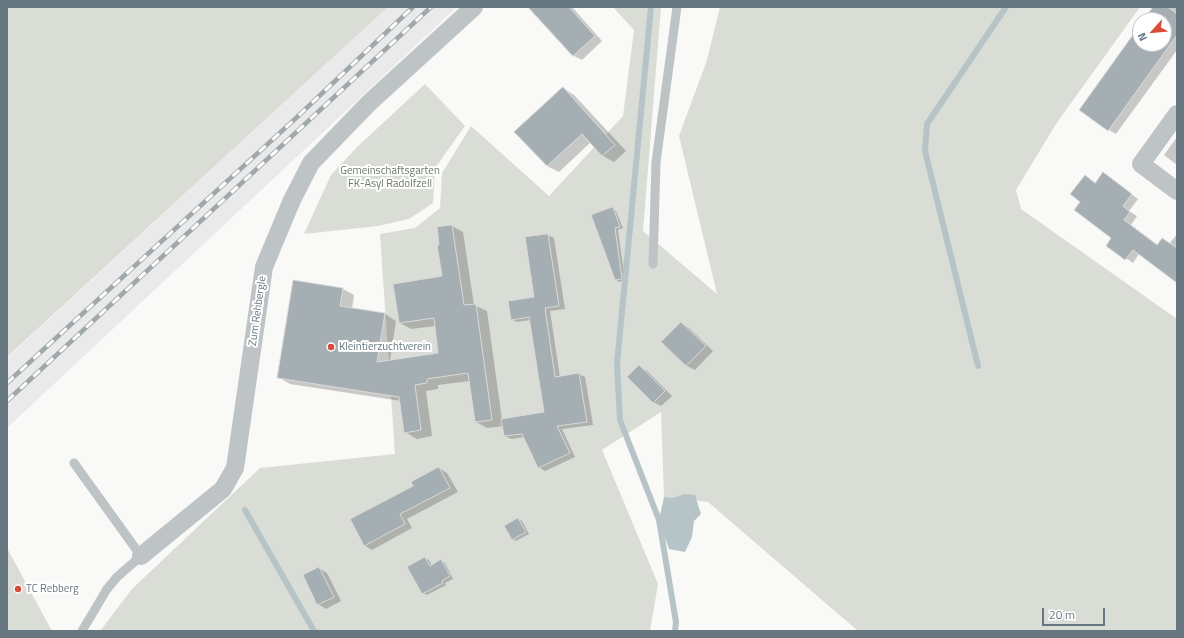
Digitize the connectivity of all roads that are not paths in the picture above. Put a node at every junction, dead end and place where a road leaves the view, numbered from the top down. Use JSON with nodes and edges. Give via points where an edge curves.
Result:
{"nodes":[{"id":1,"x":474,"y":7,"type":"edge"},
{"id":2,"x":677,"y":7,"type":"edge"},
{"id":3,"x":1177,"y":114,"type":"edge"},
{"id":4,"x":1177,"y":191,"type":"edge"},
{"id":5,"x":653,"y":264,"type":"dead end"},
{"id":6,"x":74,"y":463,"type":"dead end"},
{"id":7,"x":141,"y":556,"type":"junction"},
{"id":8,"x":82,"y":631,"type":"edge"}],
"edges":[{"from":1,"to":7,"type":"street","name":"Zum Rehbergle","via":[[369,103],[311,163],[292,200],[264,267],[235,468],[223,489]]},
{"from":2,"to":5,"type":"lane","via":[[656,162]]},
{"from":3,"to":4,"type":"street","via":[[1141,164]]},
{"from":6,"to":7,"type":"lane"},
{"from":7,"to":8,"type":"lane","name":"Zum Rehbergle","via":[[107,589]]}]}
